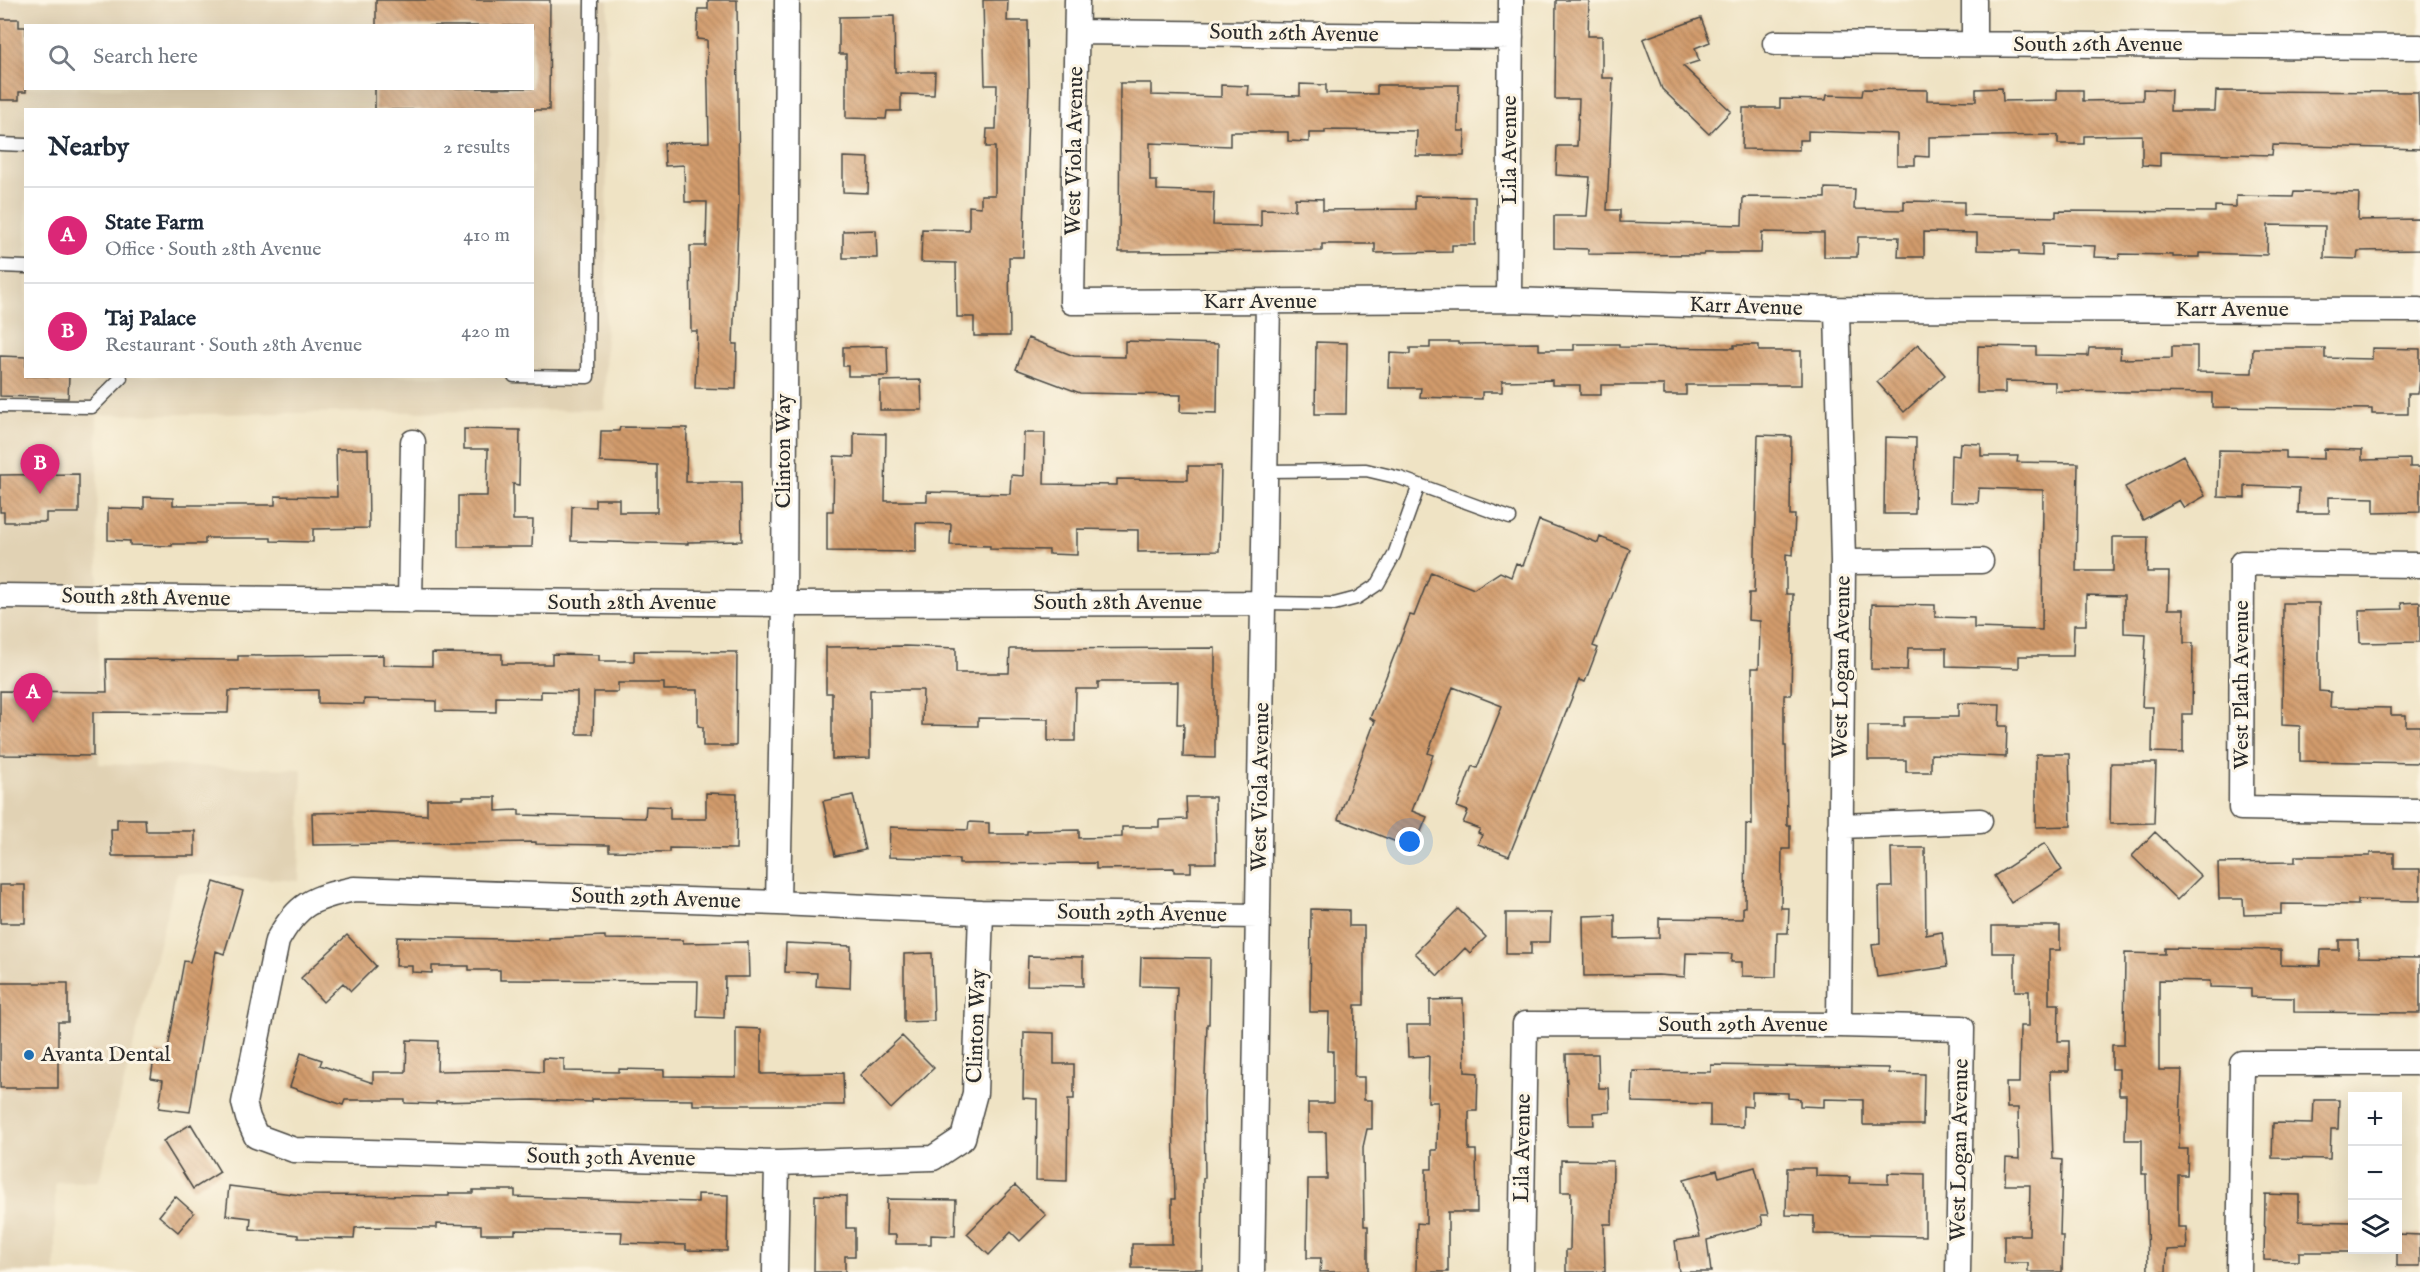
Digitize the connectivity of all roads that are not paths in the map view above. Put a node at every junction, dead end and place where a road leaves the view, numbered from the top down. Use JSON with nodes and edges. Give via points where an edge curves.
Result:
{"nodes":[{"id":1,"x":591,"y":0,"type":"edge"},
{"id":2,"x":787,"y":0,"type":"edge"},
{"id":3,"x":1077,"y":0,"type":"edge"},
{"id":4,"x":1511,"y":0,"type":"edge"},
{"id":5,"x":1974,"y":0,"type":"edge"},
{"id":6,"x":1077,"y":32,"type":"junction"},
{"id":7,"x":1511,"y":37,"type":"junction"},
{"id":8,"x":1775,"y":43,"type":"dead end"},
{"id":9,"x":1974,"y":44,"type":"junction"},
{"id":10,"x":2420,"y":46,"type":"edge"},
{"id":11,"x":0,"y":144,"type":"edge"},
{"id":12,"x":24,"y":144,"type":"edge"},
{"id":13,"x":0,"y":266,"type":"edge"},
{"id":14,"x":24,"y":267,"type":"edge"},
{"id":15,"x":1509,"y":300,"type":"junction"},
{"id":16,"x":1072,"y":302,"type":"joint"},
{"id":17,"x":1268,"y":302,"type":"junction"},
{"id":18,"x":1838,"y":309,"type":"junction"},
{"id":19,"x":2420,"y":310,"type":"edge"},
{"id":20,"x":534,"y":376,"type":"edge"},
{"id":21,"x":121,"y":378,"type":"edge"},
{"id":22,"x":0,"y":406,"type":"edge"},
{"id":23,"x":412,"y":442,"type":"dead end"},
{"id":24,"x":1266,"y":471,"type":"junction"},
{"id":25,"x":1419,"y":485,"type":"junction"},
{"id":26,"x":1510,"y":518,"type":"dead end"},
{"id":27,"x":1981,"y":561,"type":"dead end"},
{"id":28,"x":1843,"y":562,"type":"junction"},
{"id":29,"x":2420,"y":565,"type":"edge"},
{"id":30,"x":0,"y":597,"type":"edge"},
{"id":31,"x":410,"y":601,"type":"junction"},
{"id":32,"x":1264,"y":603,"type":"junction"},
{"id":33,"x":784,"y":604,"type":"junction"},
{"id":34,"x":2420,"y":811,"type":"edge"},
{"id":35,"x":1980,"y":821,"type":"dead end"},
{"id":36,"x":1840,"y":826,"type":"junction"},
{"id":37,"x":778,"y":903,"type":"junction"},
{"id":38,"x":981,"y":912,"type":"junction"},
{"id":39,"x":1258,"y":916,"type":"junction"},
{"id":40,"x":1525,"y":1024,"type":"joint"},
{"id":41,"x":1839,"y":1025,"type":"junction"},
{"id":42,"x":1962,"y":1028,"type":"joint"},
{"id":43,"x":2420,"y":1063,"type":"edge"},
{"id":44,"x":256,"y":1136,"type":"joint"},
{"id":45,"x":963,"y":1138,"type":"joint"},
{"id":46,"x":777,"y":1162,"type":"junction"},
{"id":47,"x":775,"y":1272,"type":"edge"},
{"id":48,"x":1252,"y":1272,"type":"edge"},
{"id":49,"x":1521,"y":1272,"type":"edge"},
{"id":50,"x":1958,"y":1272,"type":"edge"},
{"id":51,"x":2239,"y":1272,"type":"edge"}],
"edges":[{"from":1,"to":20,"type":"lane","via":[[588,377]]},
{"from":2,"to":33,"type":"street","name":"Clinton Way"},
{"from":3,"to":6,"type":"street","name":"West Viola Avenue"},
{"from":4,"to":7,"type":"street","name":"Lila Avenue"},
{"from":5,"to":9,"type":"street"},
{"from":6,"to":7,"type":"street","name":"South 26th Avenue"},
{"from":6,"to":16,"type":"street","name":"West Viola Avenue"},
{"from":7,"to":15,"type":"street","name":"Lila Avenue"},
{"from":8,"to":9,"type":"street","name":"South 26th Avenue"},
{"from":9,"to":10,"type":"street","name":"South 26th Avenue"},
{"from":11,"to":12,"type":"lane"},
{"from":13,"to":14,"type":"lane"},
{"from":15,"to":17,"type":"street","name":"Karr Avenue"},
{"from":15,"to":18,"type":"street","name":"Karr Avenue"},
{"from":16,"to":17,"type":"street","name":"Karr Avenue"},
{"from":17,"to":24,"type":"street","name":"West Viola Avenue"},
{"from":18,"to":19,"type":"street","name":"Karr Avenue"},
{"from":18,"to":28,"type":"street","name":"West Logan Avenue"},
{"from":21,"to":22,"type":"lane","via":[[92,407]]},
{"from":23,"to":31,"type":"street"},
{"from":24,"to":25,"type":"lane","via":[[1366,470]]},
{"from":24,"to":32,"type":"street","name":"West Viola Avenue"},
{"from":25,"to":26,"type":"lane"},
{"from":25,"to":32,"type":"lane","via":[[1394,555],[1378,584],[1357,598],[1334,604]]},
{"from":27,"to":28,"type":"street"},
{"from":28,"to":36,"type":"street","name":"West Logan Avenue"},
{"from":29,"to":34,"type":"street","name":"West Plath Avenue","via":[[2242,563],[2241,808]]},
{"from":30,"to":31,"type":"street","name":"South 28th Avenue"},
{"from":31,"to":33,"type":"street","name":"South 28th Avenue"},
{"from":32,"to":33,"type":"street","name":"South 28th Avenue"},
{"from":32,"to":39,"type":"street","name":"West Viola Avenue"},
{"from":33,"to":37,"type":"street","name":"Clinton Way"},
{"from":35,"to":36,"type":"street"},
{"from":36,"to":41,"type":"street","name":"West Logan Avenue"},
{"from":37,"to":38,"type":"street","name":"South 29th Avenue"},
{"from":37,"to":44,"type":"street","name":"South 29th Avenue","via":[[354,889],[304,905],[277,941],[244,1103]]},
{"from":38,"to":39,"type":"street","name":"South 29th Avenue"},
{"from":38,"to":45,"type":"street","name":"Clinton Way","via":[[975,1093]]},
{"from":39,"to":48,"type":"street","name":"West Viola Avenue"},
{"from":40,"to":41,"type":"street","name":"South 29th Avenue"},
{"from":40,"to":49,"type":"street","name":"Lila Avenue"},
{"from":41,"to":42,"type":"street","name":"South 29th Avenue"},
{"from":42,"to":50,"type":"street","name":"West Logan Avenue"},
{"from":43,"to":51,"type":"street","via":[[2242,1063]]},
{"from":44,"to":46,"type":"street","name":"South 30th Avenue","via":[[294,1150]]},
{"from":45,"to":46,"type":"street","name":"South 30th Avenue","via":[[933,1158]]},
{"from":46,"to":47,"type":"street"}]}
